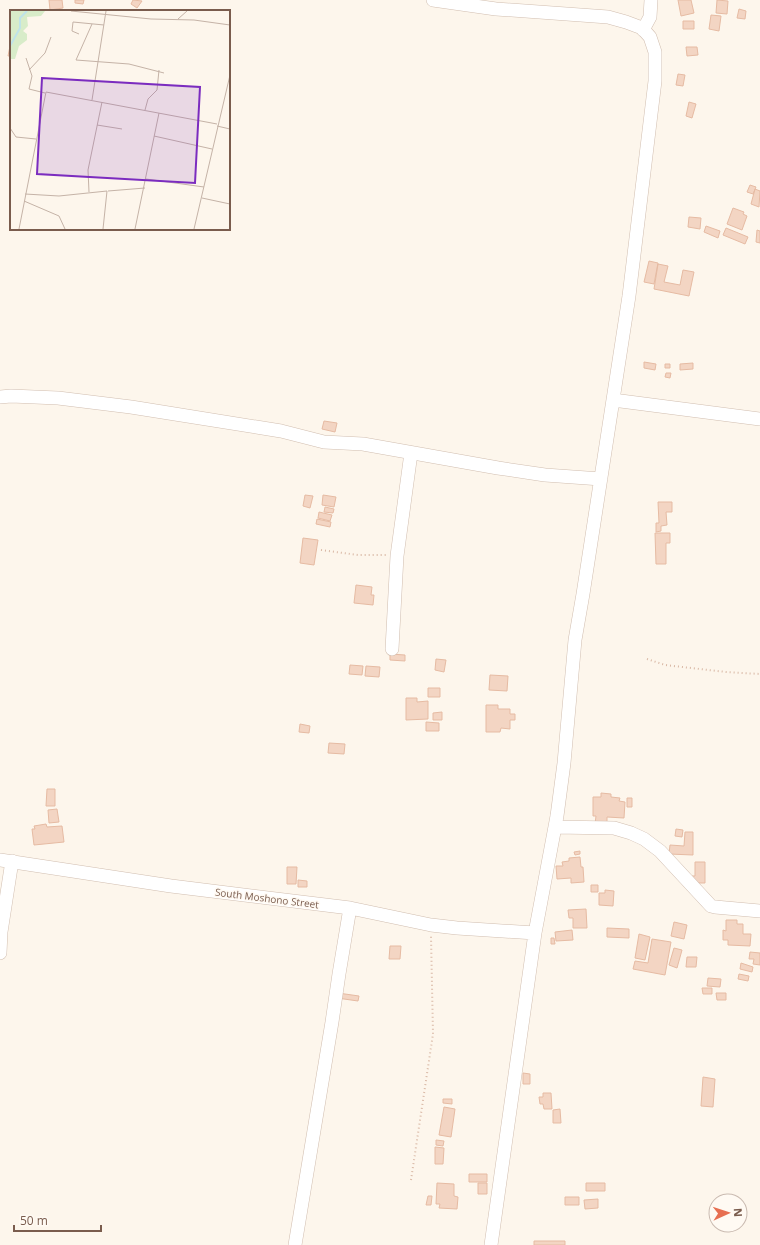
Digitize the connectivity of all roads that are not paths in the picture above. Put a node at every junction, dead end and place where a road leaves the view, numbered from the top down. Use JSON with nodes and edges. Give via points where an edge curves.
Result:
{"nodes":[{"id":1,"x":433,"y":0,"type":"edge"},
{"id":2,"x":651,"y":0,"type":"edge"},
{"id":3,"x":643,"y":30,"type":"junction"},
{"id":4,"x":0,"y":397,"type":"edge"},
{"id":5,"x":614,"y":400,"type":"junction"},
{"id":6,"x":760,"y":419,"type":"edge"},
{"id":7,"x":411,"y":453,"type":"junction"},
{"id":8,"x":601,"y":479,"type":"junction"},
{"id":9,"x":392,"y":649,"type":"dead end"},
{"id":10,"x":555,"y":827,"type":"junction"},
{"id":11,"x":6,"y":860,"type":"edge"},
{"id":12,"x":350,"y":908,"type":"junction"},
{"id":13,"x":760,"y":911,"type":"edge"},
{"id":14,"x":534,"y":933,"type":"junction"},
{"id":15,"x":0,"y":953,"type":"edge"},
{"id":16,"x":295,"y":1245,"type":"edge"},
{"id":17,"x":491,"y":1245,"type":"edge"}],
"edges":[{"from":1,"to":3,"type":"street","via":[[496,9],[608,18],[626,22]]},
{"from":2,"to":3,"type":"street","via":[[650,17]]},
{"from":3,"to":5,"type":"street","via":[[653,44],[656,62],[655,81]]},
{"from":4,"to":7,"type":"street","via":[[58,398],[131,407],[281,431],[324,442],[363,444]]},
{"from":5,"to":6,"type":"street"},
{"from":5,"to":8,"type":"street"},
{"from":7,"to":8,"type":"street","via":[[545,475]]},
{"from":7,"to":9,"type":"street","via":[[397,556]]},
{"from":8,"to":10,"type":"street","via":[[575,640],[564,763]]},
{"from":10,"to":13,"type":"street","via":[[614,828],[631,833],[660,851],[711,906]]},
{"from":10,"to":14,"type":"street"},
{"from":11,"to":12,"type":"street","name":"South Moshono Street","via":[[171,886]]},
{"from":11,"to":15,"type":"street"},
{"from":12,"to":14,"type":"street","name":"South Moshono Street","via":[[431,925]]},
{"from":12,"to":16,"type":"street"},
{"from":14,"to":17,"type":"street"}]}
